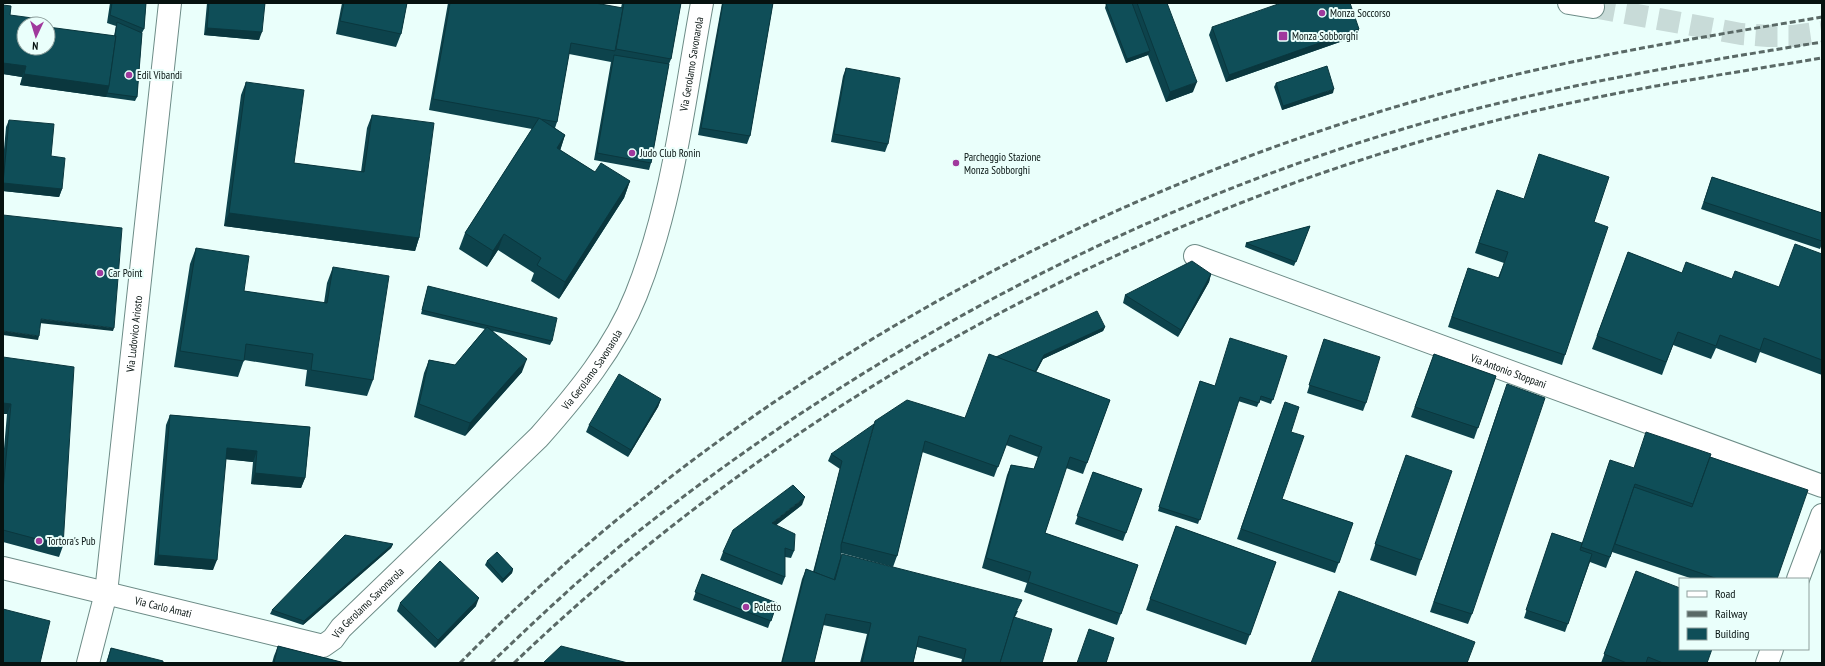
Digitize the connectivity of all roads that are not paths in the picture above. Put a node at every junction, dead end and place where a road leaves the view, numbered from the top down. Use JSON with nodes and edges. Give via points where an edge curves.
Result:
{"nodes":[{"id":1,"x":170,"y":3,"type":"edge"},
{"id":2,"x":702,"y":3,"type":"edge"},
{"id":3,"x":1569,"y":3,"type":"edge"},
{"id":4,"x":1592,"y":7,"type":"dead end"},
{"id":5,"x":1195,"y":256,"type":"dead end"},
{"id":6,"x":1822,"y":486,"type":"edge"},
{"id":7,"x":1822,"y":515,"type":"edge"},
{"id":8,"x":3,"y":568,"type":"edge"},
{"id":9,"x":1798,"y":578,"type":"edge"},
{"id":10,"x":106,"y":593,"type":"junction"},
{"id":11,"x":323,"y":646,"type":"joint"},
{"id":12,"x":1772,"y":650,"type":"edge"},
{"id":13,"x":88,"y":663,"type":"edge"},
{"id":14,"x":1767,"y":663,"type":"edge"}],
"edges":[{"from":1,"to":10,"type":"street","name":"Via Ludovico Ariosto"},
{"from":2,"to":11,"type":"street","name":"Via Gerolamo Savonarola","via":[[664,209],[636,295],[614,338],[566,407],[539,437]]},
{"from":3,"to":4,"type":"street"},
{"from":5,"to":6,"type":"street","name":"Via Antonio Stoppani"},
{"from":7,"to":9,"type":"street"},
{"from":8,"to":10,"type":"street","name":"Via Carlo Amati"},
{"from":10,"to":11,"type":"street","name":"Via Carlo Amati"},
{"from":10,"to":13,"type":"street","name":"Via Ludovico Ariosto"},
{"from":12,"to":14,"type":"street"}]}
